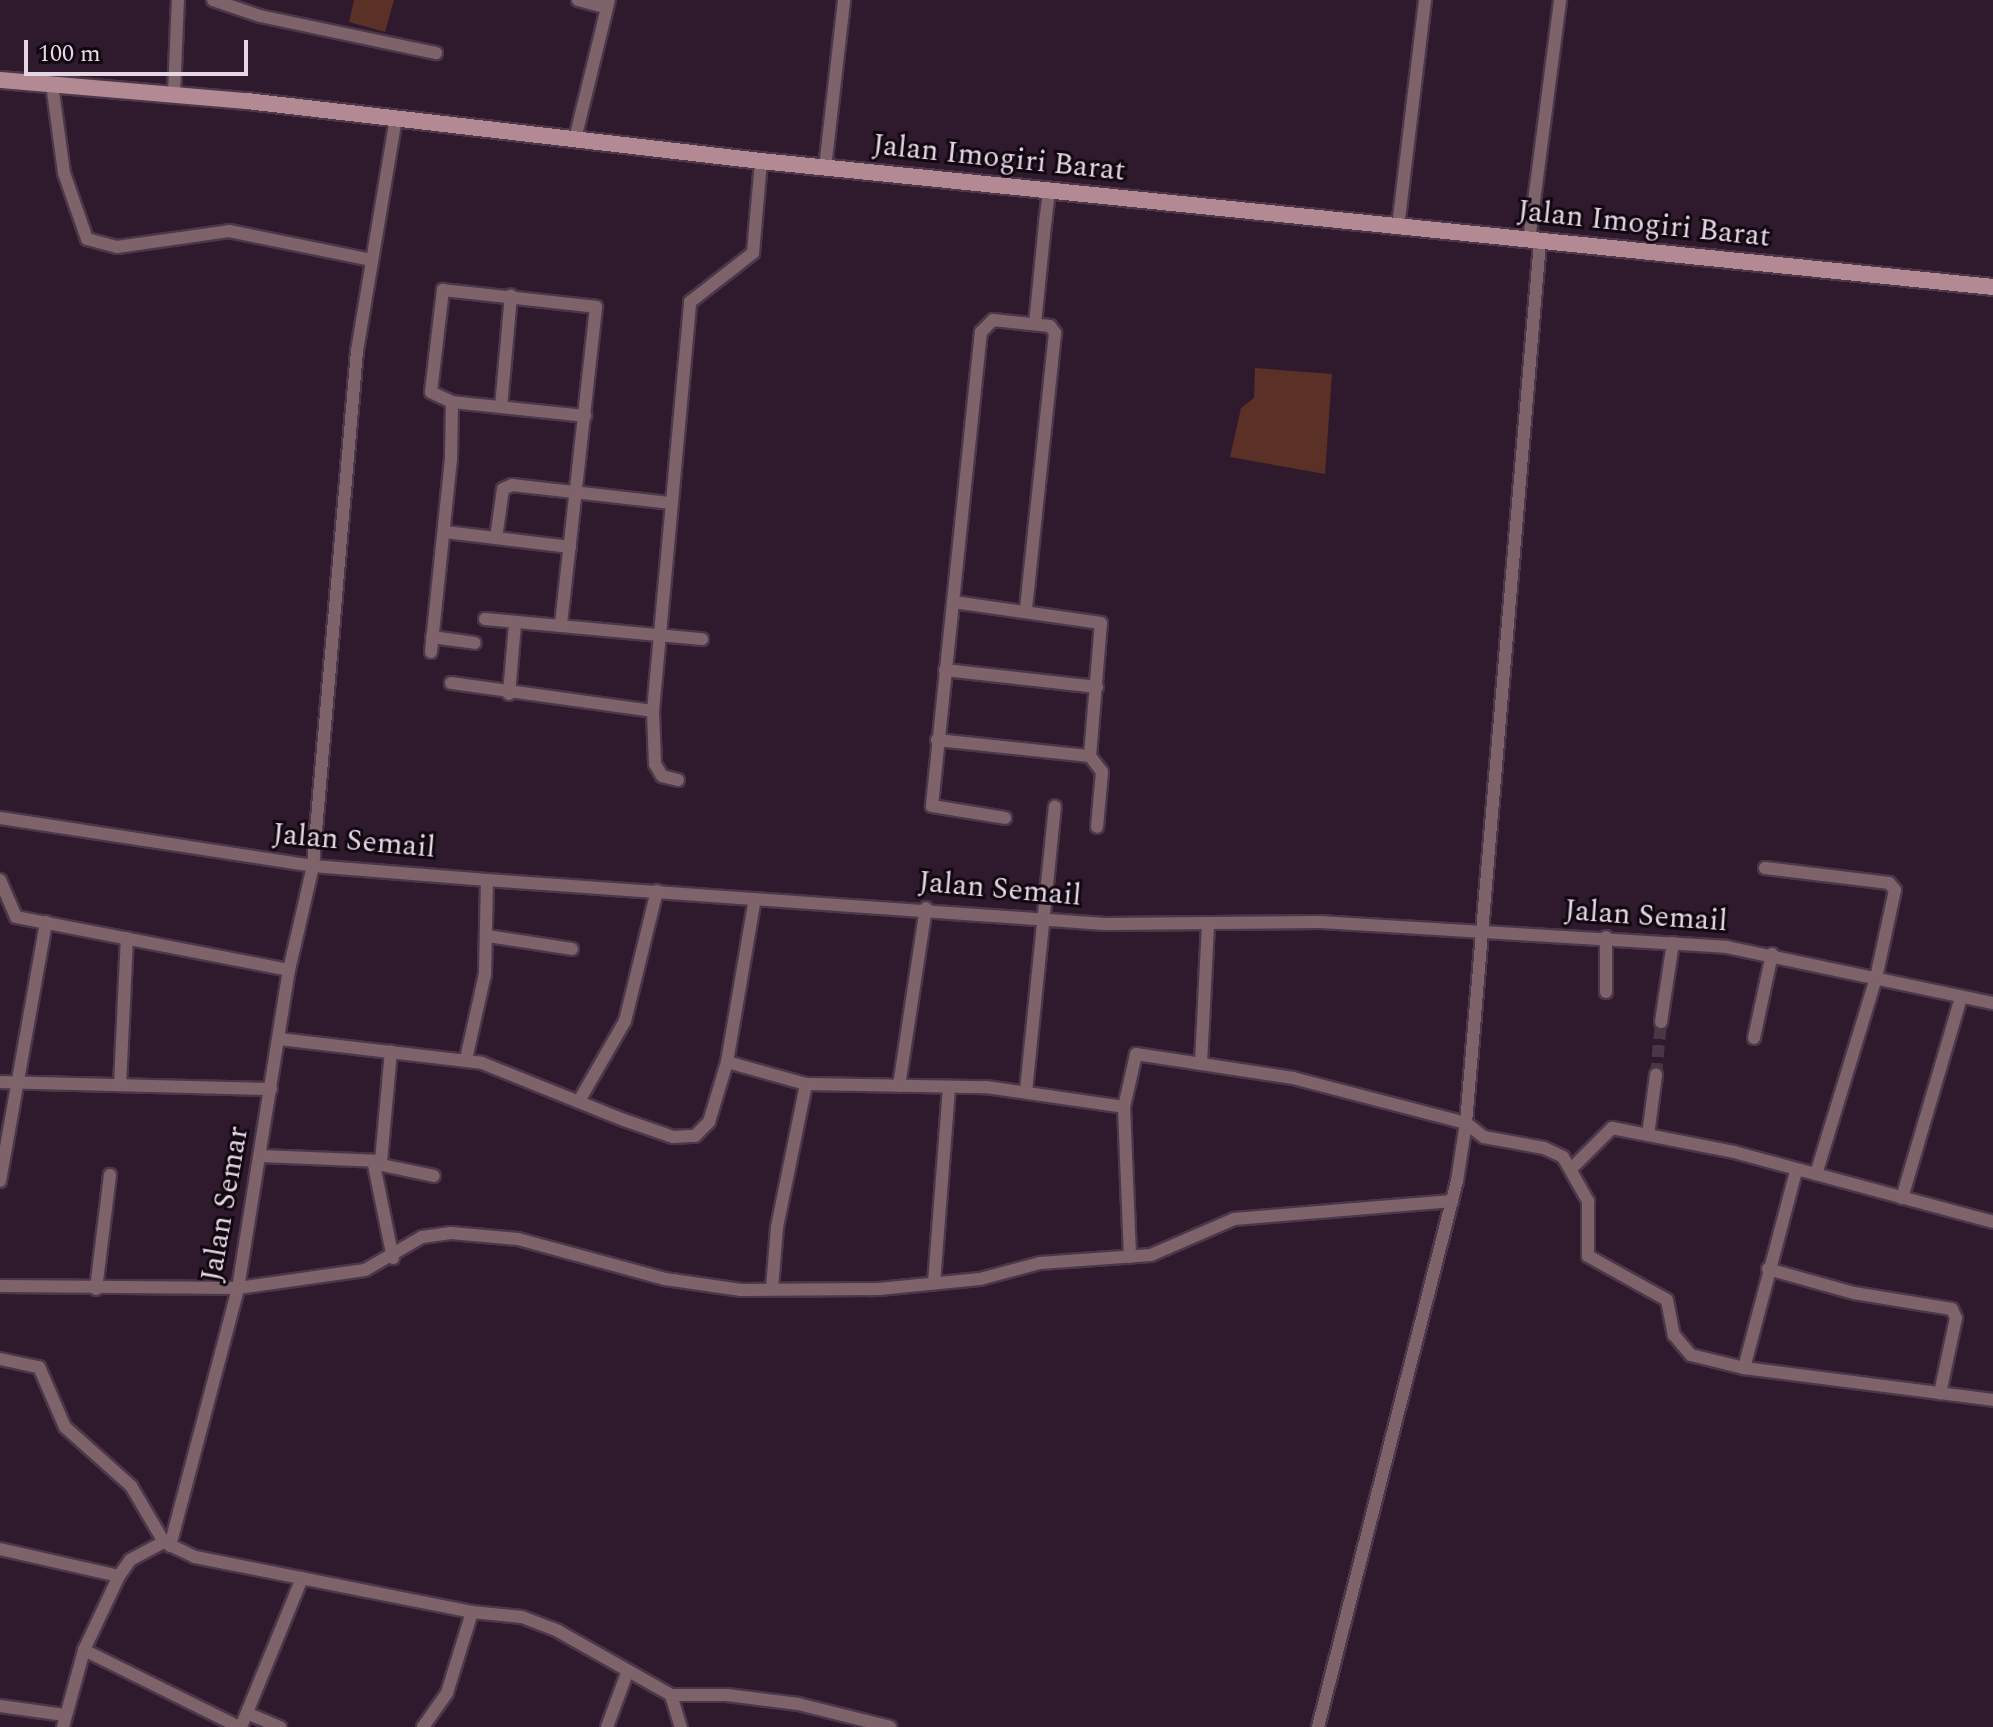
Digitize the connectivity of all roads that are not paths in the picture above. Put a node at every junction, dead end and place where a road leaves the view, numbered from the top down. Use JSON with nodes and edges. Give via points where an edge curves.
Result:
{"nodes":[{"id":1,"x":178,"y":0,"type":"edge"},
{"id":2,"x":213,"y":0,"type":"edge"},
{"id":3,"x":578,"y":0,"type":"edge"},
{"id":4,"x":844,"y":0,"type":"edge"},
{"id":5,"x":1425,"y":0,"type":"edge"},
{"id":6,"x":1560,"y":0,"type":"edge"},
{"id":7,"x":608,"y":4,"type":"edge"},
{"id":8,"x":436,"y":53,"type":"dead end"},
{"id":9,"x":0,"y":80,"type":"edge"},
{"id":10,"x":52,"y":84,"type":"junction"},
{"id":11,"x":174,"y":94,"type":"junction"},
{"id":12,"x":396,"y":118,"type":"junction"},
{"id":13,"x":575,"y":139,"type":"junction"},
{"id":14,"x":761,"y":161,"type":"junction"},
{"id":15,"x":825,"y":168,"type":"junction"},
{"id":16,"x":1049,"y":191,"type":"junction"},
{"id":17,"x":1398,"y":227,"type":"junction"},
{"id":18,"x":1534,"y":241,"type":"junction"},
{"id":19,"x":372,"y":260,"type":"junction"},
{"id":20,"x":1993,"y":287,"type":"edge"},
{"id":21,"x":511,"y":295,"type":"junction"},
{"id":22,"x":1035,"y":324,"type":"junction"},
{"id":23,"x":452,"y":402,"type":"junction"},
{"id":24,"x":501,"y":407,"type":"junction"},
{"id":25,"x":585,"y":416,"type":"junction"},
{"id":26,"x":577,"y":492,"type":"junction"},
{"id":27,"x":671,"y":503,"type":"junction"},
{"id":28,"x":445,"y":532,"type":"junction"},
{"id":29,"x":496,"y":538,"type":"junction"},
{"id":30,"x":570,"y":547,"type":"junction"},
{"id":31,"x":953,"y":602,"type":"junction"},
{"id":32,"x":1026,"y":610,"type":"junction"},
{"id":33,"x":485,"y":619,"type":"dead end"},
{"id":34,"x":515,"y":624,"type":"junction"},
{"id":35,"x":561,"y":626,"type":"junction"},
{"id":36,"x":658,"y":636,"type":"junction"},
{"id":37,"x":432,"y":637,"type":"junction"},
{"id":38,"x":702,"y":639,"type":"dead end"},
{"id":39,"x":475,"y":643,"type":"dead end"},
{"id":40,"x":431,"y":652,"type":"dead end"},
{"id":41,"x":945,"y":670,"type":"junction"},
{"id":42,"x":451,"y":683,"type":"dead end"},
{"id":43,"x":1097,"y":687,"type":"junction"},
{"id":44,"x":509,"y":694,"type":"junction"},
{"id":45,"x":653,"y":711,"type":"junction"},
{"id":46,"x":937,"y":740,"type":"junction"},
{"id":47,"x":1090,"y":756,"type":"junction"},
{"id":48,"x":678,"y":780,"type":"dead end"},
{"id":49,"x":1055,"y":806,"type":"dead end"},
{"id":50,"x":0,"y":818,"type":"edge"},
{"id":51,"x":1005,"y":818,"type":"dead end"},
{"id":52,"x":1097,"y":827,"type":"dead end"},
{"id":53,"x":313,"y":866,"type":"junction"},
{"id":54,"x":1765,"y":868,"type":"dead end"},
{"id":55,"x":0,"y":880,"type":"edge"},
{"id":56,"x":487,"y":880,"type":"junction"},
{"id":57,"x":657,"y":891,"type":"junction"},
{"id":58,"x":755,"y":899,"type":"junction"},
{"id":59,"x":926,"y":908,"type":"junction"},
{"id":60,"x":1044,"y":919,"type":"junction"},
{"id":61,"x":46,"y":922,"type":"junction"},
{"id":62,"x":1208,"y":923,"type":"junction"},
{"id":63,"x":1482,"y":931,"type":"junction"},
{"id":64,"x":488,"y":936,"type":"junction"},
{"id":65,"x":1606,"y":937,"type":"junction"},
{"id":66,"x":127,"y":938,"type":"junction"},
{"id":67,"x":1673,"y":943,"type":"junction"},
{"id":68,"x":572,"y":949,"type":"dead end"},
{"id":69,"x":1772,"y":954,"type":"junction"},
{"id":70,"x":289,"y":970,"type":"junction"},
{"id":71,"x":1876,"y":978,"type":"junction"},
{"id":72,"x":1606,"y":992,"type":"dead end"},
{"id":73,"x":1961,"y":997,"type":"junction"},
{"id":74,"x":1993,"y":1003,"type":"edge"},
{"id":75,"x":1661,"y":1022,"type":"tunnel mouth"},
{"id":76,"x":1754,"y":1038,"type":"dead end"},
{"id":77,"x":279,"y":1039,"type":"junction"},
{"id":78,"x":391,"y":1051,"type":"junction"},
{"id":79,"x":466,"y":1059,"type":"junction"},
{"id":80,"x":727,"y":1062,"type":"junction"},
{"id":81,"x":1201,"y":1063,"type":"junction"},
{"id":82,"x":1656,"y":1075,"type":"tunnel mouth"},
{"id":83,"x":0,"y":1082,"type":"edge"},
{"id":84,"x":14,"y":1083,"type":"junction"},
{"id":85,"x":806,"y":1084,"type":"junction"},
{"id":86,"x":120,"y":1085,"type":"junction"},
{"id":87,"x":899,"y":1086,"type":"junction"},
{"id":88,"x":949,"y":1088,"type":"junction"},
{"id":89,"x":271,"y":1089,"type":"junction"},
{"id":90,"x":1026,"y":1091,"type":"junction"},
{"id":91,"x":579,"y":1101,"type":"junction"},
{"id":92,"x":1124,"y":1107,"type":"junction"},
{"id":93,"x":1466,"y":1123,"type":"junction"},
{"id":94,"x":1648,"y":1135,"type":"junction"},
{"id":95,"x":261,"y":1156,"type":"junction"},
{"id":96,"x":376,"y":1164,"type":"junction"},
{"id":97,"x":1572,"y":1168,"type":"junction"},
{"id":98,"x":1796,"y":1171,"type":"junction"},
{"id":99,"x":1816,"y":1174,"type":"junction"},
{"id":100,"x":110,"y":1175,"type":"dead end"},
{"id":101,"x":434,"y":1176,"type":"dead end"},
{"id":102,"x":0,"y":1181,"type":"edge"},
{"id":103,"x":1902,"y":1198,"type":"junction"},
{"id":104,"x":1452,"y":1201,"type":"junction"},
{"id":105,"x":1993,"y":1222,"type":"edge"},
{"id":106,"x":1130,"y":1257,"type":"junction"},
{"id":107,"x":393,"y":1258,"type":"junction"},
{"id":108,"x":1768,"y":1269,"type":"junction"},
{"id":109,"x":934,"y":1283,"type":"junction"},
{"id":110,"x":0,"y":1286,"type":"edge"},
{"id":111,"x":238,"y":1288,"type":"junction"},
{"id":112,"x":96,"y":1289,"type":"junction"},
{"id":113,"x":772,"y":1289,"type":"junction"},
{"id":114,"x":0,"y":1359,"type":"edge"},
{"id":115,"x":1744,"y":1368,"type":"junction"},
{"id":116,"x":1940,"y":1393,"type":"junction"},
{"id":117,"x":1993,"y":1400,"type":"edge"},
{"id":118,"x":167,"y":1544,"type":"junction"},
{"id":119,"x":1,"y":1554,"type":"edge"},
{"id":120,"x":119,"y":1576,"type":"junction"},
{"id":121,"x":302,"y":1578,"type":"junction"},
{"id":122,"x":472,"y":1612,"type":"junction"},
{"id":123,"x":84,"y":1650,"type":"junction"},
{"id":124,"x":627,"y":1673,"type":"junction"},
{"id":125,"x":671,"y":1695,"type":"junction"},
{"id":126,"x":0,"y":1706,"type":"edge"},
{"id":127,"x":249,"y":1714,"type":"junction"},
{"id":128,"x":64,"y":1721,"type":"edge"},
{"id":129,"x":426,"y":1726,"type":"edge"},
{"id":130,"x":240,"y":1727,"type":"edge"},
{"id":131,"x":280,"y":1727,"type":"edge"},
{"id":132,"x":607,"y":1727,"type":"edge"},
{"id":133,"x":681,"y":1727,"type":"edge"},
{"id":134,"x":890,"y":1727,"type":"edge"},
{"id":135,"x":1318,"y":1727,"type":"edge"}],
"edges":[{"from":1,"to":11,"type":"street"},
{"from":2,"to":8,"type":"street","via":[[260,16]]},
{"from":3,"to":7,"type":"street"},
{"from":4,"to":15,"type":"street"},
{"from":5,"to":17,"type":"street"},
{"from":6,"to":18,"type":"street"},
{"from":7,"to":13,"type":"street"},
{"from":9,"to":10,"type":"main road","name":"Jalan Imogiri Barat"},
{"from":10,"to":11,"type":"main road","name":"Jalan Imogiri Barat"},
{"from":10,"to":19,"type":"street","via":[[64,173],[87,239],[117,247],[229,231]]},
{"from":11,"to":12,"type":"main road","name":"Jalan Imogiri Barat"},
{"from":12,"to":13,"type":"main road","name":"Jalan Imogiri Barat"},
{"from":12,"to":19,"type":"street","name":"Jalan Semar"},
{"from":13,"to":14,"type":"main road","name":"Jalan Imogiri Barat"},
{"from":14,"to":15,"type":"main road","name":"Jalan Imogiri Barat"},
{"from":14,"to":27,"type":"street","via":[[751,257],[690,302]]},
{"from":15,"to":16,"type":"main road","name":"Jalan Imogiri Barat"},
{"from":16,"to":17,"type":"main road","name":"Jalan Imogiri Barat"},
{"from":16,"to":22,"type":"street"},
{"from":17,"to":18,"type":"main road","name":"Jalan Imogiri Barat"},
{"from":18,"to":20,"type":"main road","name":"Jalan Imogiri Barat"},
{"from":18,"to":63,"type":"street"},
{"from":19,"to":53,"type":"street","name":"Jalan Semar","via":[[357,351]]},
{"from":21,"to":23,"type":"street","via":[[442,291],[431,392]]},
{"from":21,"to":24,"type":"street"},
{"from":21,"to":25,"type":"street","via":[[596,307]]},
{"from":22,"to":31,"type":"street","via":[[993,320],[981,332]]},
{"from":22,"to":32,"type":"street","via":[[1050,326],[1055,333]]},
{"from":23,"to":24,"type":"street"},
{"from":23,"to":28,"type":"street"},
{"from":24,"to":25,"type":"street"},
{"from":25,"to":26,"type":"street"},
{"from":26,"to":27,"type":"street"},
{"from":26,"to":29,"type":"street","via":[[505,486]]},
{"from":26,"to":30,"type":"street"},
{"from":27,"to":36,"type":"street"},
{"from":28,"to":29,"type":"street"},
{"from":28,"to":37,"type":"street"},
{"from":29,"to":30,"type":"street"},
{"from":30,"to":35,"type":"street"},
{"from":31,"to":32,"type":"street"},
{"from":31,"to":41,"type":"street"},
{"from":32,"to":43,"type":"street","via":[[1101,623]]},
{"from":33,"to":34,"type":"street"},
{"from":34,"to":35,"type":"street"},
{"from":34,"to":44,"type":"street"},
{"from":35,"to":36,"type":"street"},
{"from":36,"to":38,"type":"street"},
{"from":36,"to":45,"type":"street"},
{"from":37,"to":39,"type":"street"},
{"from":37,"to":40,"type":"street"},
{"from":41,"to":43,"type":"street"},
{"from":41,"to":46,"type":"street"},
{"from":42,"to":44,"type":"street"},
{"from":43,"to":47,"type":"street"},
{"from":44,"to":45,"type":"street"},
{"from":45,"to":48,"type":"street","via":[[655,764],[662,776]]},
{"from":46,"to":47,"type":"street"},
{"from":46,"to":51,"type":"street","via":[[932,806]]},
{"from":47,"to":52,"type":"street","via":[[1102,772]]},
{"from":49,"to":60,"type":"street"},
{"from":50,"to":53,"type":"street","name":"Jalan Semail"},
{"from":53,"to":56,"type":"street","name":"Jalan Semail"},
{"from":53,"to":70,"type":"street","name":"Jalan Semar"},
{"from":54,"to":71,"type":"street","via":[[1892,885],[1895,894]]},
{"from":55,"to":61,"type":"street","via":[[16,917]]},
{"from":56,"to":57,"type":"street","name":"Jalan Semail"},
{"from":56,"to":64,"type":"street"},
{"from":57,"to":58,"type":"street","name":"Jalan Semail"},
{"from":57,"to":91,"type":"street","via":[[625,1021]]},
{"from":58,"to":59,"type":"street","name":"Jalan Semail"},
{"from":58,"to":80,"type":"street"},
{"from":59,"to":60,"type":"street","name":"Jalan Semail"},
{"from":59,"to":87,"type":"street"},
{"from":60,"to":62,"type":"street","name":"Jalan Semail"},
{"from":60,"to":90,"type":"street"},
{"from":61,"to":66,"type":"street"},
{"from":61,"to":84,"type":"street"},
{"from":62,"to":63,"type":"street","name":"Jalan Semail","via":[[1320,922]]},
{"from":62,"to":81,"type":"street"},
{"from":63,"to":65,"type":"street","name":"Jalan Semail"},
{"from":63,"to":93,"type":"street"},
{"from":64,"to":68,"type":"street"},
{"from":64,"to":79,"type":"street"},
{"from":65,"to":67,"type":"street","name":"Jalan Semail"},
{"from":65,"to":72,"type":"street"},
{"from":66,"to":70,"type":"street"},
{"from":66,"to":86,"type":"street"},
{"from":67,"to":69,"type":"street","name":"Jalan Semail"},
{"from":67,"to":75,"type":"street"},
{"from":69,"to":71,"type":"street","name":"Jalan Semail"},
{"from":69,"to":76,"type":"street"},
{"from":70,"to":77,"type":"street","name":"Jalan Semar"},
{"from":71,"to":73,"type":"street","name":"Jalan Semail"},
{"from":71,"to":99,"type":"street"},
{"from":73,"to":74,"type":"street","name":"Jalan Semail"},
{"from":73,"to":103,"type":"street"},
{"from":77,"to":78,"type":"street"},
{"from":77,"to":89,"type":"street","name":"Jalan Semar"},
{"from":78,"to":79,"type":"street"},
{"from":78,"to":96,"type":"street","via":[[382,1159]]},
{"from":79,"to":91,"type":"street"},
{"from":80,"to":85,"type":"street"},
{"from":80,"to":91,"type":"street","via":[[709,1122],[695,1136],[673,1137]]},
{"from":81,"to":92,"type":"street","via":[[1134,1054]]},
{"from":81,"to":93,"type":"street","via":[[1293,1078]]},
{"from":82,"to":94,"type":"street"},
{"from":83,"to":84,"type":"street"},
{"from":84,"to":86,"type":"street"},
{"from":84,"to":102,"type":"street"},
{"from":85,"to":87,"type":"street"},
{"from":85,"to":113,"type":"street","via":[[777,1227]]},
{"from":86,"to":89,"type":"street"},
{"from":87,"to":88,"type":"street"},
{"from":88,"to":90,"type":"street"},
{"from":88,"to":109,"type":"street"},
{"from":89,"to":95,"type":"street","name":"Jalan Semar"},
{"from":90,"to":92,"type":"street"},
{"from":92,"to":106,"type":"street"},
{"from":93,"to":97,"type":"street","via":[[1484,1137],[1555,1152]]},
{"from":93,"to":104,"type":"street"},
{"from":94,"to":97,"type":"street","via":[[1606,1130]]},
{"from":94,"to":98,"type":"street"},
{"from":95,"to":96,"type":"street"},
{"from":95,"to":111,"type":"street","name":"Jalan Semar"},
{"from":96,"to":101,"type":"street"},
{"from":96,"to":107,"type":"street"},
{"from":97,"to":115,"type":"street","via":[[1588,1201],[1588,1256],[1667,1300],[1682,1349]]},
{"from":98,"to":99,"type":"street"},
{"from":98,"to":108,"type":"street"},
{"from":99,"to":103,"type":"street"},
{"from":100,"to":112,"type":"street"},
{"from":103,"to":105,"type":"street"},
{"from":104,"to":106,"type":"street","via":[[1234,1219],[1151,1255]]},
{"from":104,"to":135,"type":"street"},
{"from":106,"to":109,"type":"street","via":[[1040,1263],[980,1279]]},
{"from":107,"to":111,"type":"street","via":[[365,1270]]},
{"from":107,"to":113,"type":"street","via":[[422,1237],[451,1233],[518,1239],[665,1279]]},
{"from":108,"to":115,"type":"street"},
{"from":108,"to":116,"type":"street","via":[[1854,1293],[1952,1309],[1956,1318]]},
{"from":109,"to":113,"type":"street","via":[[824,1292]]},
{"from":110,"to":112,"type":"street"},
{"from":111,"to":112,"type":"street"},
{"from":111,"to":118,"type":"street","name":"Jalan Semar"},
{"from":114,"to":118,"type":"street","via":[[39,1367],[65,1427],[131,1486]]},
{"from":115,"to":116,"type":"street"},
{"from":116,"to":117,"type":"street"},
{"from":118,"to":120,"type":"street","via":[[130,1560]]},
{"from":118,"to":121,"type":"street","via":[[182,1554]]},
{"from":119,"to":120,"type":"street"},
{"from":120,"to":123,"type":"street"},
{"from":121,"to":122,"type":"street"},
{"from":121,"to":127,"type":"street"},
{"from":122,"to":124,"type":"street","via":[[534,1621]]},
{"from":122,"to":129,"type":"street","via":[[447,1693]]},
{"from":123,"to":128,"type":"street"},
{"from":123,"to":130,"type":"street"},
{"from":124,"to":125,"type":"street"},
{"from":124,"to":132,"type":"street"},
{"from":125,"to":133,"type":"street"},
{"from":125,"to":134,"type":"street","via":[[798,1704]]},
{"from":126,"to":128,"type":"street"},
{"from":127,"to":130,"type":"street"},
{"from":127,"to":131,"type":"street"}]}
